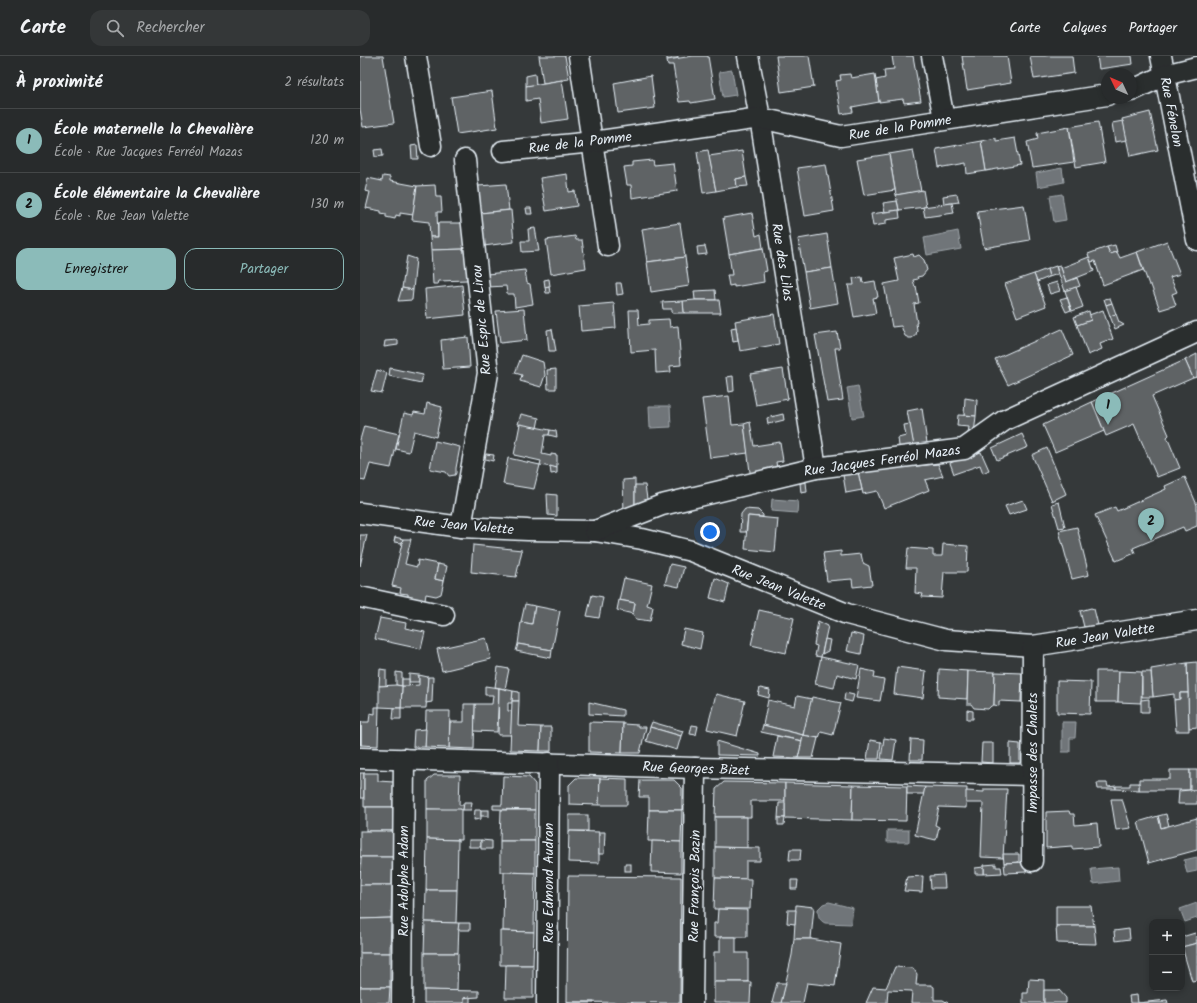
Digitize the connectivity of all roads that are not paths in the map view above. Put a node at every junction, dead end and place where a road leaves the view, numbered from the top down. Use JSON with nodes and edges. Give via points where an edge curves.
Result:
{"nodes":[{"id":1,"x":416,"y":56,"type":"edge"},
{"id":2,"x":579,"y":56,"type":"edge"},
{"id":3,"x":748,"y":56,"type":"edge"},
{"id":4,"x":932,"y":56,"type":"edge"},
{"id":5,"x":1161,"y":56,"type":"edge"},
{"id":6,"x":1197,"y":67,"type":"edge"},
{"id":7,"x":1165,"y":75,"type":"junction"},
{"id":8,"x":1137,"y":88,"type":"edge"},
{"id":9,"x":1101,"y":96,"type":"edge"},
{"id":10,"x":760,"y":118,"type":"junction"},
{"id":11,"x":944,"y":119,"type":"junction"},
{"id":12,"x":593,"y":142,"type":"junction"},
{"id":13,"x":431,"y":146,"type":"dead end"},
{"id":14,"x":503,"y":151,"type":"dead end"},
{"id":15,"x":465,"y":160,"type":"dead end"},
{"id":16,"x":1193,"y":202,"type":"edge"},
{"id":17,"x":1197,"y":240,"type":"edge"},
{"id":18,"x":608,"y":246,"type":"dead end"},
{"id":19,"x":1197,"y":332,"type":"edge"},
{"id":20,"x":816,"y":468,"type":"junction"},
{"id":21,"x":360,"y":513,"type":"edge"},
{"id":22,"x":461,"y":527,"type":"junction"},
{"id":23,"x":595,"y":531,"type":"junction"},
{"id":24,"x":360,"y":597,"type":"edge"},
{"id":25,"x":444,"y":615,"type":"dead end"},
{"id":26,"x":1197,"y":620,"type":"edge"},
{"id":27,"x":1033,"y":646,"type":"junction"},
{"id":28,"x":360,"y":758,"type":"edge"},
{"id":29,"x":404,"y":759,"type":"junction"},
{"id":30,"x":549,"y":763,"type":"junction"},
{"id":31,"x":696,"y":768,"type":"junction"},
{"id":32,"x":1032,"y":776,"type":"junction"},
{"id":33,"x":1032,"y":861,"type":"dead end"},
{"id":34,"x":402,"y":1003,"type":"edge"},
{"id":35,"x":547,"y":1003,"type":"edge"},
{"id":36,"x":692,"y":1003,"type":"edge"}],
"edges":[{"from":1,"to":13,"type":"street"},
{"from":2,"to":12,"type":"street"},
{"from":3,"to":10,"type":"street","name":"Rue des Lilas"},
{"from":4,"to":11,"type":"street"},
{"from":5,"to":7,"type":"street","name":"Rue Fénelon"},
{"from":6,"to":7,"type":"street"},
{"from":7,"to":8,"type":"street"},
{"from":7,"to":16,"type":"street","name":"Rue Fénelon"},
{"from":9,"to":11,"type":"street","name":"Rue de la Pomme"},
{"from":10,"to":11,"type":"street","name":"Rue de la Pomme","via":[[841,136]]},
{"from":10,"to":12,"type":"street","name":"Rue de la Pomme"},
{"from":10,"to":20,"type":"street","name":"Rue des Lilas"},
{"from":12,"to":14,"type":"street","name":"Rue de la Pomme"},
{"from":12,"to":18,"type":"street"},
{"from":15,"to":22,"type":"street","name":"Rue Espic de Lirou","via":[[488,373]]},
{"from":16,"to":17,"type":"street","name":"Rue Fénelon"},
{"from":19,"to":20,"type":"street","name":"Rue Jacques Ferréol Mazas","via":[[1005,420],[964,449]]},
{"from":20,"to":23,"type":"street","name":"Rue Jacques Ferréol Mazas","via":[[662,506]]},
{"from":21,"to":22,"type":"street","name":"Rue Jean Valette"},
{"from":22,"to":23,"type":"street","name":"Rue Jean Valette"},
{"from":23,"to":27,"type":"street","name":"Rue Jean Valette","via":[[691,551],[847,614],[946,640]]},
{"from":24,"to":25,"type":"street"},
{"from":26,"to":27,"type":"street","name":"Rue Jean Valette"},
{"from":27,"to":32,"type":"street","name":"Impasse des Chalets"},
{"from":28,"to":29,"type":"street","name":"Rue Georges Bizet"},
{"from":29,"to":30,"type":"street","name":"Rue Georges Bizet"},
{"from":29,"to":34,"type":"street","name":"Rue Adolphe Adam"},
{"from":30,"to":31,"type":"street","name":"Rue Georges Bizet"},
{"from":30,"to":35,"type":"street","name":"Rue Edmond Audran"},
{"from":31,"to":32,"type":"street","name":"Rue Georges Bizet"},
{"from":31,"to":36,"type":"street","name":"Rue François Bazin"},
{"from":32,"to":33,"type":"street","name":"Impasse des Chalets"}]}
